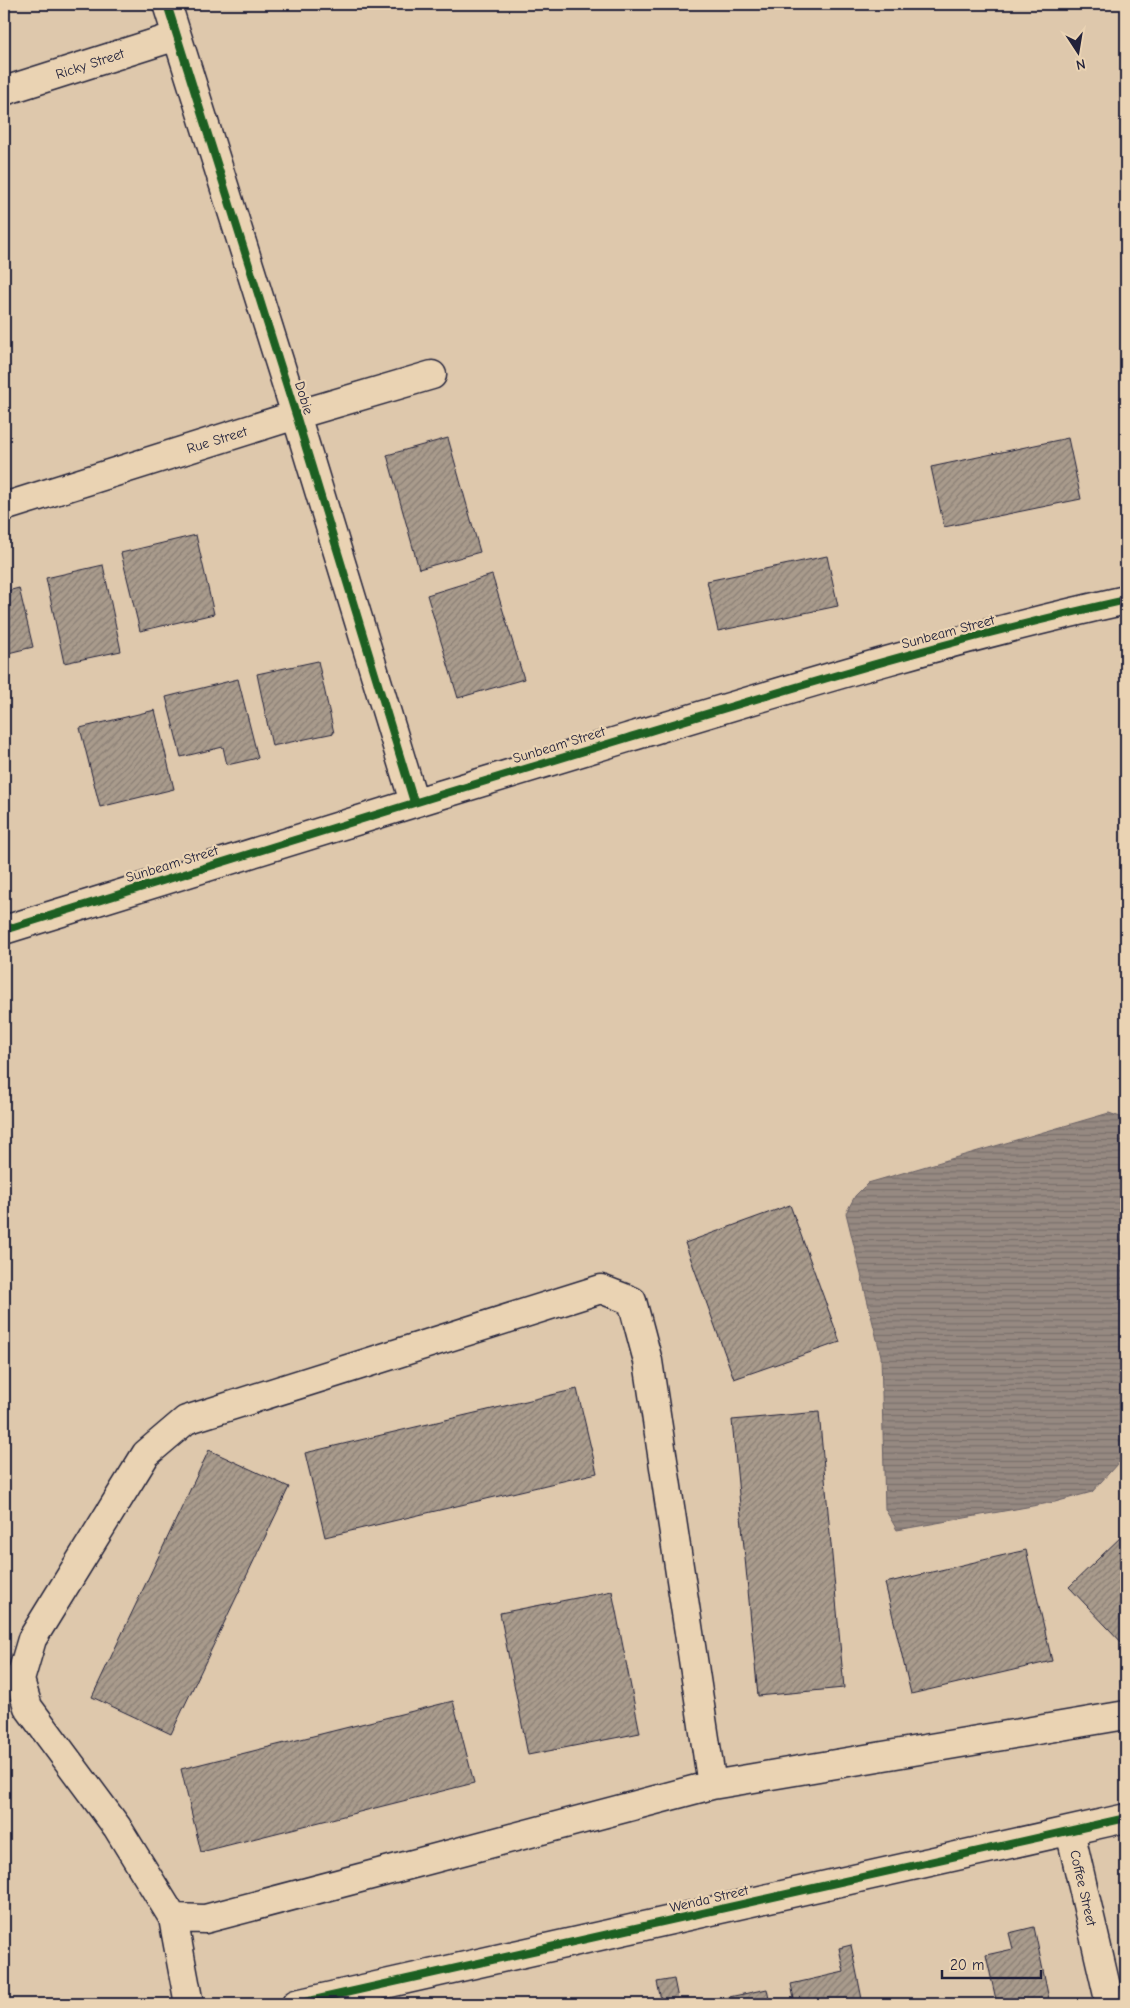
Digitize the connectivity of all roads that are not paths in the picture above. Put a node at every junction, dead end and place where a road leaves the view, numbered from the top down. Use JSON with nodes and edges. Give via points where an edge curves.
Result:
{"nodes":[{"id":1,"x":167,"y":4,"type":"edge"},
{"id":2,"x":177,"y":36,"type":"junction"},
{"id":3,"x":4,"y":91,"type":"edge"},
{"id":4,"x":432,"y":375,"type":"dead end"},
{"id":5,"x":296,"y":415,"type":"junction"},
{"id":6,"x":4,"y":507,"type":"edge"},
{"id":7,"x":1126,"y":600,"type":"edge"},
{"id":8,"x":414,"y":802,"type":"junction"},
{"id":9,"x":4,"y":930,"type":"edge"},
{"id":10,"x":1126,"y":1715,"type":"edge"},
{"id":11,"x":712,"y":1785,"type":"junction"},
{"id":12,"x":1126,"y":1818,"type":"edge"},
{"id":13,"x":1070,"y":1831,"type":"junction"},
{"id":14,"x":173,"y":1918,"type":"junction"},
{"id":15,"x":189,"y":2004,"type":"edge"},
{"id":16,"x":296,"y":2004,"type":"edge"},
{"id":17,"x":1110,"y":2004,"type":"edge"}],
"edges":[{"from":1,"to":2,"type":"street","name":"Dobie"},
{"from":2,"to":3,"type":"street","name":"Ricky Street"},
{"from":2,"to":5,"type":"street","name":"Dobie"},
{"from":4,"to":5,"type":"street","name":"Rue Street"},
{"from":5,"to":6,"type":"street","name":"Rue Street"},
{"from":5,"to":8,"type":"street","name":"Dobie"},
{"from":7,"to":8,"type":"street","name":"Sunbeam Street","via":[[1052,616],[783,691]]},
{"from":8,"to":9,"type":"street","name":"Sunbeam Street"},
{"from":10,"to":11,"type":"street"},
{"from":11,"to":14,"type":"street","via":[[205,1919]]},
{"from":11,"to":14,"type":"street","via":[[648,1361],[632,1301],[601,1289],[186,1420],[146,1454],[32,1638],[20,1680],[28,1707],[117,1828]]},
{"from":12,"to":13,"type":"street","name":"Wenda Street"},
{"from":13,"to":16,"type":"street","name":"Wenda Street"},
{"from":13,"to":17,"type":"street","name":"Coffee Street"},
{"from":14,"to":15,"type":"street"}]}
